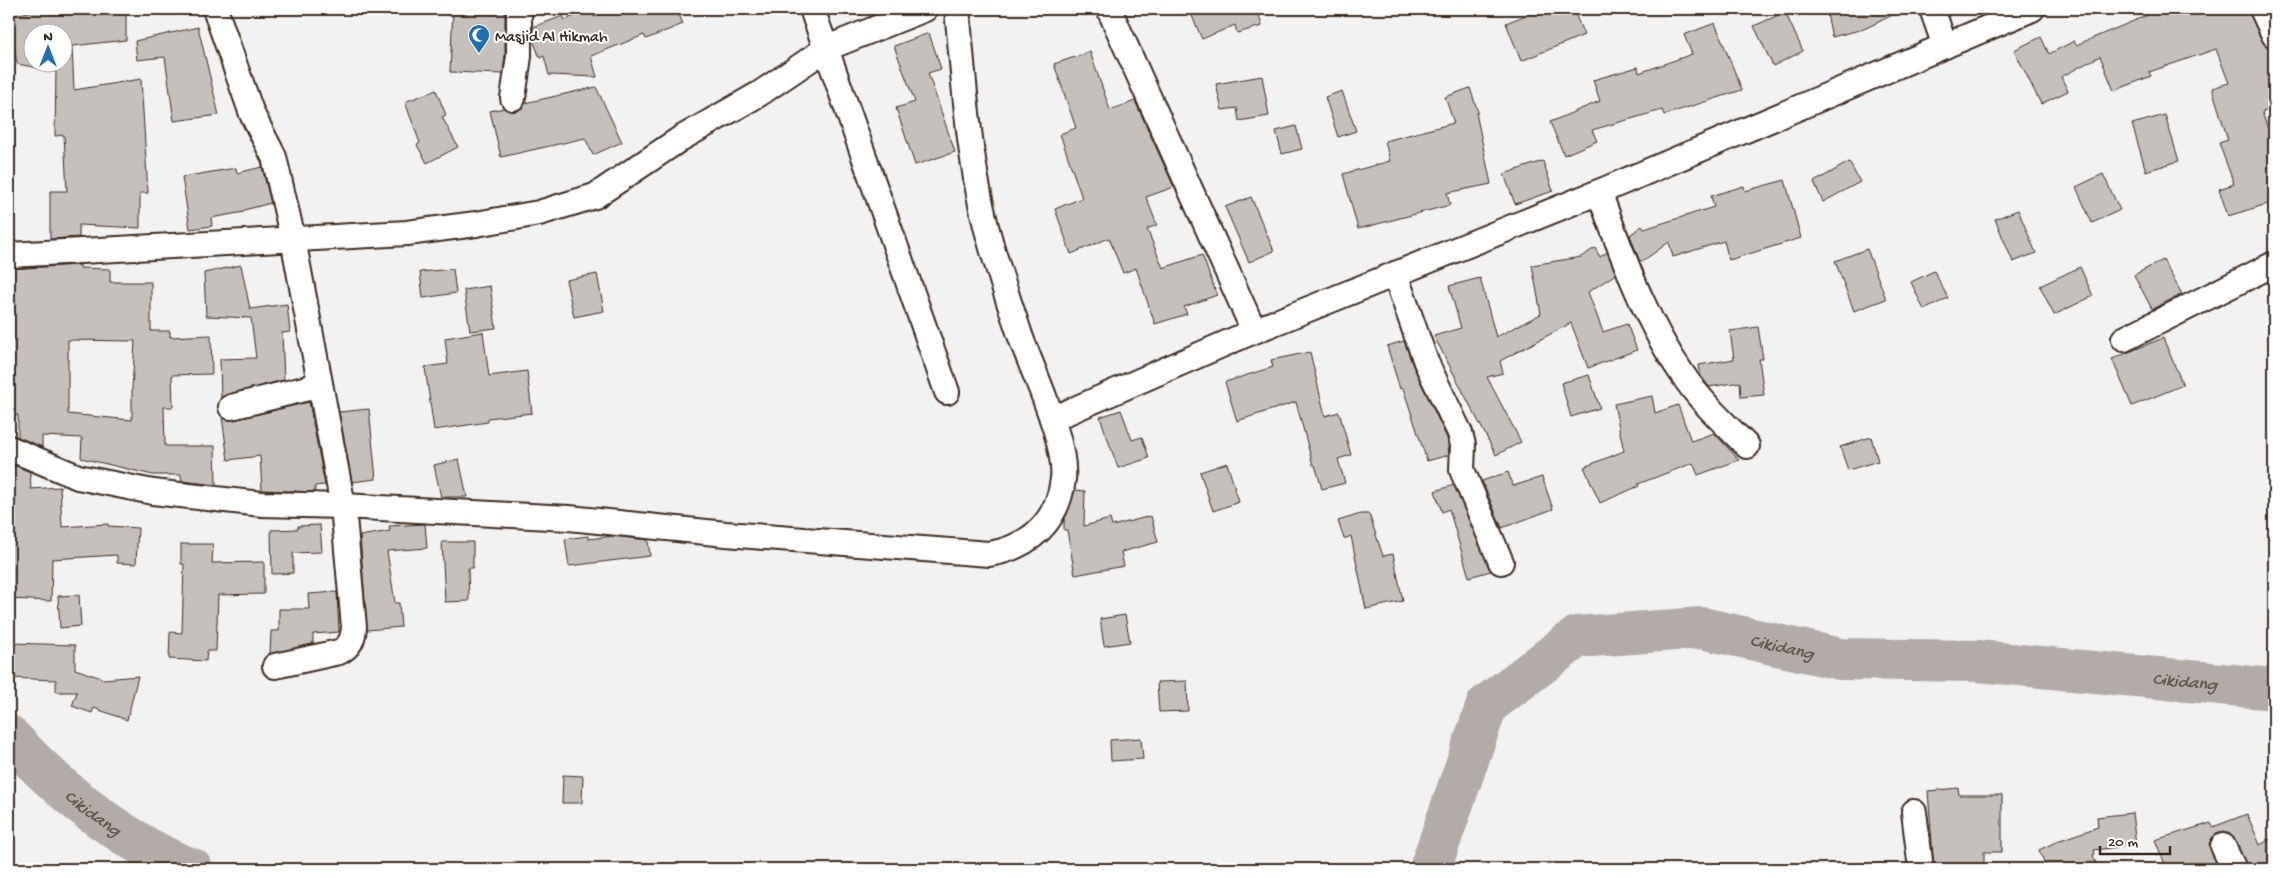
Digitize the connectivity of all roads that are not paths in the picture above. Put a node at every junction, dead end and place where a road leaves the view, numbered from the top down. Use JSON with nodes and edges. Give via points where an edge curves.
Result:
{"nodes":[{"id":1,"x":215,"y":9,"type":"edge"},
{"id":2,"x":519,"y":9,"type":"edge"},
{"id":3,"x":812,"y":9,"type":"edge"},
{"id":4,"x":925,"y":9,"type":"edge"},
{"id":5,"x":957,"y":9,"type":"edge"},
{"id":6,"x":1109,"y":9,"type":"edge"},
{"id":7,"x":1932,"y":9,"type":"edge"},
{"id":8,"x":2032,"y":9,"type":"edge"},
{"id":9,"x":2262,"y":9,"type":"edge"},
{"id":10,"x":2274,"y":35,"type":"edge"},
{"id":11,"x":1945,"y":46,"type":"junction"},
{"id":12,"x":827,"y":48,"type":"junction"},
{"id":13,"x":513,"y":98,"type":"dead end"},
{"id":14,"x":1599,"y":192,"type":"junction"},
{"id":15,"x":293,"y":239,"type":"junction"},
{"id":16,"x":9,"y":255,"type":"edge"},
{"id":17,"x":2274,"y":264,"type":"edge"},
{"id":18,"x":1395,"y":274,"type":"junction"},
{"id":19,"x":1254,"y":331,"type":"junction"},
{"id":20,"x":2124,"y":339,"type":"dead end"},
{"id":21,"x":320,"y":385,"type":"junction"},
{"id":22,"x":947,"y":392,"type":"dead end"},
{"id":23,"x":231,"y":406,"type":"dead end"},
{"id":24,"x":1052,"y":419,"type":"junction"},
{"id":25,"x":1747,"y":446,"type":"dead end"},
{"id":26,"x":9,"y":448,"type":"edge"},
{"id":27,"x":343,"y":506,"type":"junction"},
{"id":28,"x":1501,"y":562,"type":"dead end"},
{"id":29,"x":274,"y":666,"type":"dead end"},
{"id":30,"x":1914,"y":812,"type":"dead end"},
{"id":31,"x":2222,"y":846,"type":"dead end"},
{"id":32,"x":1921,"y":869,"type":"edge"},
{"id":33,"x":2234,"y":869,"type":"edge"}],
"edges":[{"from":1,"to":15,"type":"street","via":[[252,114],[274,157]]},
{"from":2,"to":13,"type":"street","via":[[519,56]]},
{"from":3,"to":12,"type":"street"},
{"from":4,"to":12,"type":"street"},
{"from":5,"to":24,"type":"street","via":[[973,159],[991,247]]},
{"from":6,"to":19,"type":"street"},
{"from":7,"to":11,"type":"street"},
{"from":8,"to":11,"type":"street"},
{"from":9,"to":10,"type":"street"},
{"from":11,"to":14,"type":"street"},
{"from":12,"to":15,"type":"street","via":[[595,196],[539,213],[476,224],[407,233]]},
{"from":12,"to":22,"type":"street"},
{"from":14,"to":18,"type":"street"},
{"from":14,"to":25,"type":"street","via":[[1655,328],[1682,375],[1711,411]]},
{"from":15,"to":16,"type":"street"},
{"from":15,"to":21,"type":"street"},
{"from":17,"to":20,"type":"street"},
{"from":18,"to":19,"type":"street"},
{"from":18,"to":28,"type":"street","via":[[1426,362],[1460,433],[1462,470]]},
{"from":19,"to":24,"type":"street"},
{"from":21,"to":23,"type":"street"},
{"from":21,"to":27,"type":"street"},
{"from":24,"to":27,"type":"street","via":[[1063,479],[1055,506],[1040,529],[1024,544],[989,554],[726,534],[569,518]]},
{"from":26,"to":27,"type":"street","via":[[78,477],[153,492],[262,504]]},
{"from":27,"to":29,"type":"street","via":[[354,627],[352,639],[348,647],[339,652]]},
{"from":30,"to":32,"type":"street"},
{"from":31,"to":33,"type":"street"}]}
